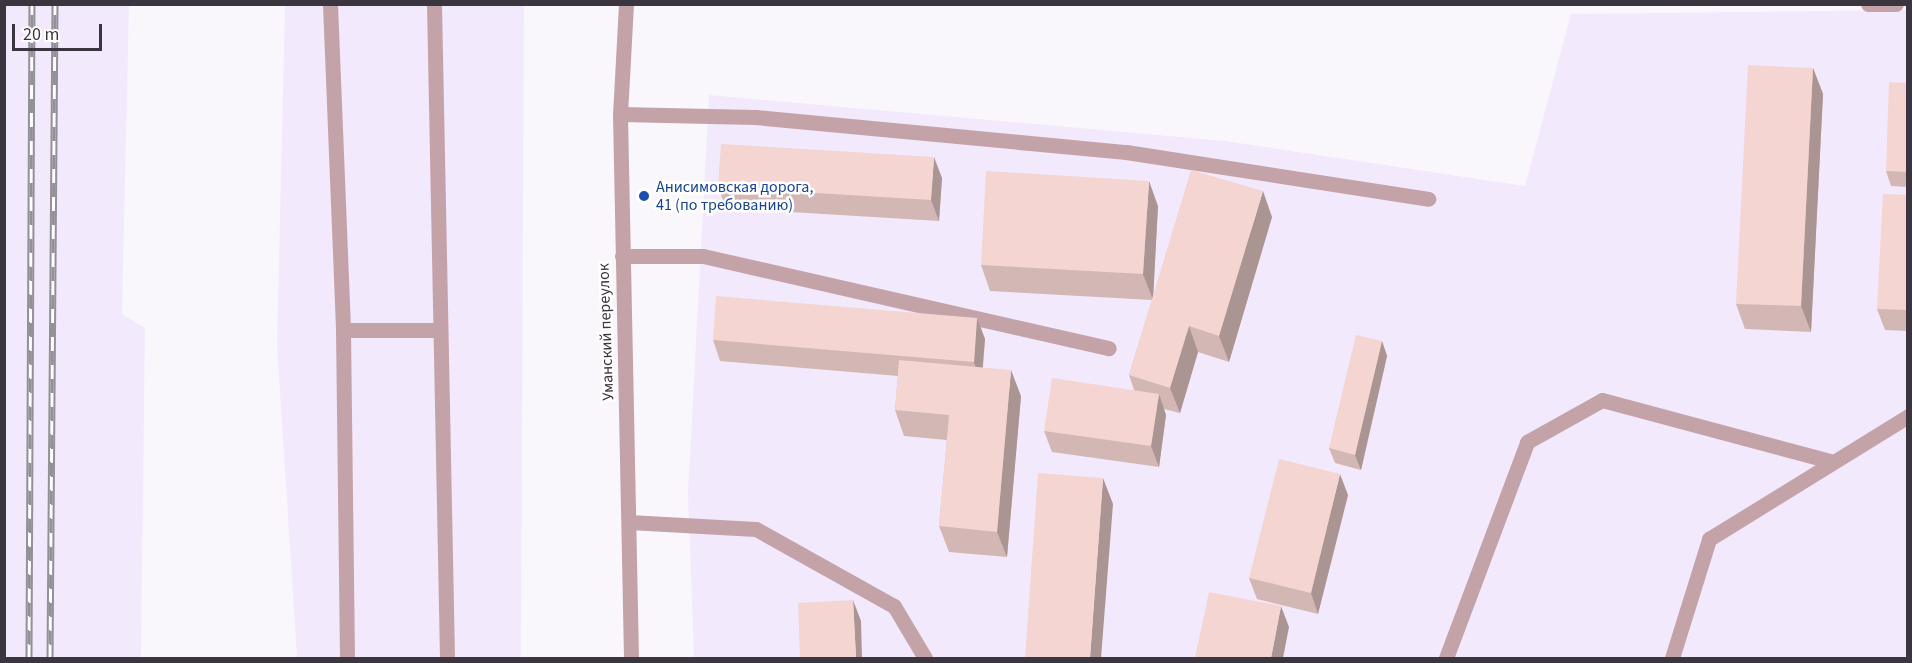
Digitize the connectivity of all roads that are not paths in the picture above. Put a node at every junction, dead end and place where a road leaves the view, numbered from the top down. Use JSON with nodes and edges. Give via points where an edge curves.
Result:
{"nodes":[{"id":1,"x":330,"y":4,"type":"edge"},
{"id":2,"x":434,"y":4,"type":"edge"},
{"id":3,"x":626,"y":4,"type":"edge"},
{"id":4,"x":1868,"y":4,"type":"edge"},
{"id":5,"x":1896,"y":4,"type":"edge"},
{"id":6,"x":620,"y":114,"type":"junction"},
{"id":7,"x":1428,"y":199,"type":"dead end"},
{"id":8,"x":622,"y":256,"type":"junction"},
{"id":9,"x":343,"y":330,"type":"junction"},
{"id":10,"x":439,"y":330,"type":"junction"},
{"id":11,"x":1109,"y":348,"type":"dead end"},
{"id":12,"x":1908,"y":416,"type":"edge"},
{"id":13,"x":1833,"y":462,"type":"junction"},
{"id":14,"x":629,"y":522,"type":"junction"},
{"id":15,"x":347,"y":658,"type":"edge"},
{"id":16,"x":447,"y":658,"type":"edge"},
{"id":17,"x":630,"y":658,"type":"edge"},
{"id":18,"x":925,"y":658,"type":"edge"},
{"id":19,"x":1446,"y":658,"type":"edge"},
{"id":20,"x":1672,"y":658,"type":"edge"}],
"edges":[{"from":1,"to":9,"type":"street"},
{"from":2,"to":10,"type":"street"},
{"from":3,"to":6,"type":"street","name":"Уманский переулок"},
{"from":4,"to":5,"type":"street"},
{"from":6,"to":7,"type":"street","via":[[755,117],[1126,152]]},
{"from":6,"to":8,"type":"street","name":"Уманский переулок"},
{"from":8,"to":11,"type":"street","via":[[703,256]]},
{"from":8,"to":14,"type":"street","name":"Уманский переулок"},
{"from":9,"to":10,"type":"street"},
{"from":9,"to":15,"type":"street"},
{"from":10,"to":16,"type":"street"},
{"from":12,"to":13,"type":"street"},
{"from":13,"to":19,"type":"street","via":[[1602,400],[1527,442]]},
{"from":13,"to":20,"type":"street","via":[[1710,539]]},
{"from":14,"to":17,"type":"street","name":"Уманский переулок"},
{"from":14,"to":18,"type":"street","via":[[756,529],[894,606]]}]}
